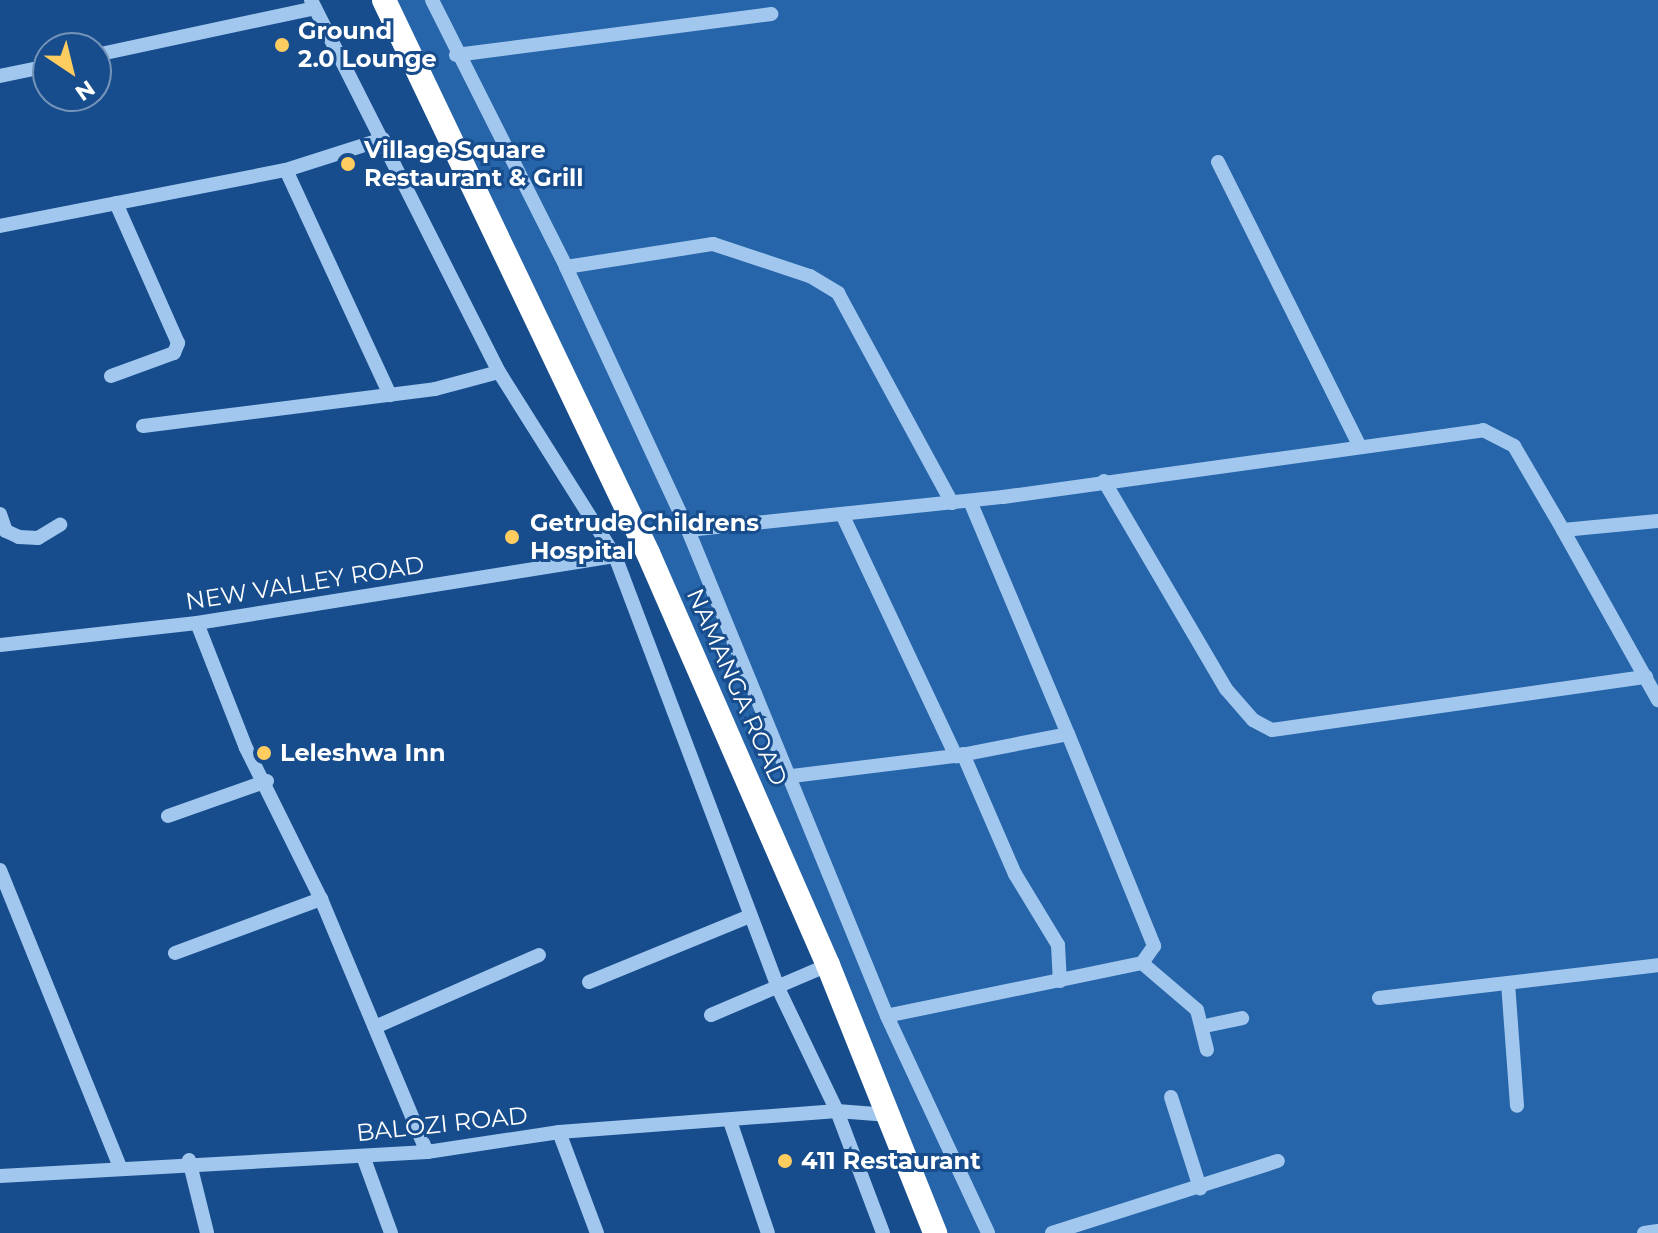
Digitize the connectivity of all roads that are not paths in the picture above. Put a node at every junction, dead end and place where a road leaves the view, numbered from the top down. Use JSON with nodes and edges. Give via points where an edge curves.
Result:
{"nodes":[{"id":1,"x":384,"y":0,"type":"edge"},
{"id":2,"x":432,"y":0,"type":"edge"},
{"id":3,"x":313,"y":4,"type":"edge"},
{"id":4,"x":771,"y":14,"type":"dead end"},
{"id":5,"x":112,"y":51,"type":"edge"},
{"id":6,"x":456,"y":55,"type":"junction"},
{"id":7,"x":32,"y":69,"type":"edge"},
{"id":8,"x":0,"y":76,"type":"edge"},
{"id":9,"x":383,"y":139,"type":"junction"},
{"id":10,"x":1218,"y":162,"type":"dead end"},
{"id":11,"x":286,"y":170,"type":"junction"},
{"id":12,"x":116,"y":203,"type":"junction"},
{"id":13,"x":0,"y":226,"type":"edge"},
{"id":14,"x":566,"y":267,"type":"junction"},
{"id":15,"x":499,"y":372,"type":"junction"},
{"id":16,"x":111,"y":376,"type":"dead end"},
{"id":17,"x":390,"y":395,"type":"junction"},
{"id":18,"x":143,"y":426,"type":"dead end"},
{"id":19,"x":1359,"y":445,"type":"junction"},
{"id":20,"x":1104,"y":481,"type":"junction"},
{"id":21,"x":970,"y":501,"type":"junction"},
{"id":22,"x":952,"y":503,"type":"junction"},
{"id":23,"x":0,"y":514,"type":"edge"},
{"id":24,"x":842,"y":514,"type":"junction"},
{"id":25,"x":1658,"y":521,"type":"edge"},
{"id":26,"x":60,"y":525,"type":"dead end"},
{"id":27,"x":688,"y":530,"type":"junction"},
{"id":28,"x":1563,"y":530,"type":"junction"},
{"id":29,"x":615,"y":556,"type":"junction"},
{"id":30,"x":197,"y":623,"type":"junction"},
{"id":31,"x":0,"y":645,"type":"edge"},
{"id":32,"x":1646,"y":677,"type":"junction"},
{"id":33,"x":1658,"y":700,"type":"edge"},
{"id":34,"x":1068,"y":734,"type":"junction"},
{"id":35,"x":959,"y":755,"type":"junction"},
{"id":36,"x":792,"y":776,"type":"junction"},
{"id":37,"x":267,"y":781,"type":"junction"},
{"id":38,"x":168,"y":816,"type":"dead end"},
{"id":39,"x":0,"y":870,"type":"edge"},
{"id":40,"x":321,"y":899,"type":"junction"},
{"id":41,"x":750,"y":916,"type":"junction"},
{"id":42,"x":175,"y":953,"type":"dead end"},
{"id":43,"x":539,"y":955,"type":"dead end"},
{"id":44,"x":1142,"y":963,"type":"junction"},
{"id":45,"x":828,"y":965,"type":"junction"},
{"id":46,"x":1658,"y":965,"type":"edge"},
{"id":47,"x":1060,"y":981,"type":"junction"},
{"id":48,"x":589,"y":982,"type":"dead end"},
{"id":49,"x":1508,"y":983,"type":"junction"},
{"id":50,"x":778,"y":988,"type":"junction"},
{"id":51,"x":1379,"y":998,"type":"dead end"},
{"id":52,"x":711,"y":1015,"type":"dead end"},
{"id":53,"x":887,"y":1016,"type":"junction"},
{"id":54,"x":1242,"y":1018,"type":"dead end"},
{"id":55,"x":1205,"y":1026,"type":"junction"},
{"id":56,"x":375,"y":1027,"type":"junction"},
{"id":57,"x":1207,"y":1050,"type":"dead end"},
{"id":58,"x":1171,"y":1097,"type":"dead end"},
{"id":59,"x":1517,"y":1106,"type":"dead end"},
{"id":60,"x":837,"y":1111,"type":"junction"},
{"id":61,"x":889,"y":1115,"type":"junction"},
{"id":62,"x":730,"y":1121,"type":"junction"},
{"id":63,"x":559,"y":1132,"type":"junction"},
{"id":64,"x":427,"y":1152,"type":"junction"},
{"id":65,"x":363,"y":1156,"type":"junction"},
{"id":66,"x":189,"y":1160,"type":"junction"},
{"id":67,"x":1278,"y":1161,"type":"dead end"},
{"id":68,"x":119,"y":1165,"type":"junction"},
{"id":69,"x":0,"y":1176,"type":"edge"},
{"id":70,"x":1200,"y":1188,"type":"junction"},
{"id":71,"x":1658,"y":1231,"type":"edge"},
{"id":72,"x":207,"y":1233,"type":"edge"},
{"id":73,"x":391,"y":1233,"type":"edge"},
{"id":74,"x":597,"y":1233,"type":"edge"},
{"id":75,"x":768,"y":1233,"type":"edge"},
{"id":76,"x":883,"y":1233,"type":"edge"},
{"id":77,"x":935,"y":1233,"type":"edge"},
{"id":78,"x":988,"y":1233,"type":"edge"},
{"id":79,"x":1052,"y":1233,"type":"edge"},
{"id":80,"x":1644,"y":1233,"type":"edge"}],
"edges":[{"from":1,"to":45,"type":"highway","name":"NAMANGA ROAD","via":[[648,553]]},
{"from":2,"to":6,"type":"street"},
{"from":3,"to":5,"type":"street"},
{"from":3,"to":9,"type":"street"},
{"from":4,"to":6,"type":"street"},
{"from":6,"to":14,"type":"street"},
{"from":7,"to":8,"type":"street"},
{"from":9,"to":11,"type":"street"},
{"from":9,"to":15,"type":"street"},
{"from":10,"to":19,"type":"street"},
{"from":11,"to":12,"type":"street"},
{"from":11,"to":17,"type":"street"},
{"from":12,"to":13,"type":"street"},
{"from":12,"to":16,"type":"street","via":[[178,343],[174,353]]},
{"from":14,"to":22,"type":"street","via":[[713,244],[810,276],[838,293]]},
{"from":14,"to":27,"type":"street"},
{"from":15,"to":17,"type":"street","via":[[481,381]]},
{"from":15,"to":29,"type":"street"},
{"from":17,"to":18,"type":"street"},
{"from":19,"to":20,"type":"street"},
{"from":19,"to":28,"type":"street","via":[[1496,433],[1514,446]]},
{"from":20,"to":21,"type":"street"},
{"from":20,"to":32,"type":"street","via":[[1226,689],[1253,720],[1272,730]]},
{"from":21,"to":22,"type":"street"},
{"from":21,"to":34,"type":"street"},
{"from":22,"to":24,"type":"street"},
{"from":23,"to":26,"type":"street","via":[[6,531],[19,537],[38,538]]},
{"from":24,"to":27,"type":"street"},
{"from":24,"to":35,"type":"street"},
{"from":25,"to":28,"type":"street"},
{"from":27,"to":36,"type":"street"},
{"from":28,"to":32,"type":"street"},
{"from":29,"to":30,"type":"street","name":"NEW VALLEY ROAD"},
{"from":29,"to":41,"type":"street"},
{"from":30,"to":31,"type":"street","name":"NEW VALLEY ROAD"},
{"from":30,"to":37,"type":"street","via":[[246,748]]},
{"from":32,"to":33,"type":"street"},
{"from":34,"to":35,"type":"street"},
{"from":34,"to":44,"type":"street","via":[[1154,946]]},
{"from":35,"to":36,"type":"street"},
{"from":35,"to":47,"type":"street","via":[[1015,874],[1058,945]]},
{"from":36,"to":53,"type":"street"},
{"from":37,"to":38,"type":"street"},
{"from":37,"to":40,"type":"street"},
{"from":39,"to":68,"type":"street"},
{"from":40,"to":42,"type":"street"},
{"from":40,"to":56,"type":"street"},
{"from":41,"to":48,"type":"street"},
{"from":41,"to":50,"type":"street"},
{"from":43,"to":56,"type":"street"},
{"from":44,"to":47,"type":"street"},
{"from":44,"to":55,"type":"street","via":[[1197,1010]]},
{"from":45,"to":50,"type":"street"},
{"from":45,"to":61,"type":"highway","name":"NAMANGA ROAD"},
{"from":46,"to":49,"type":"street"},
{"from":47,"to":53,"type":"street"},
{"from":49,"to":51,"type":"street"},
{"from":49,"to":59,"type":"street"},
{"from":50,"to":52,"type":"street"},
{"from":50,"to":60,"type":"street"},
{"from":53,"to":78,"type":"street"},
{"from":54,"to":55,"type":"street"},
{"from":55,"to":57,"type":"street"},
{"from":56,"to":64,"type":"street"},
{"from":58,"to":70,"type":"street"},
{"from":60,"to":61,"type":"street","name":"BALOZI ROAD"},
{"from":60,"to":62,"type":"street","name":"BALOZI ROAD"},
{"from":60,"to":76,"type":"street"},
{"from":61,"to":77,"type":"highway","name":"NAMANGA ROAD"},
{"from":62,"to":63,"type":"street","name":"BALOZI ROAD"},
{"from":62,"to":75,"type":"street"},
{"from":63,"to":64,"type":"street","name":"BALOZI ROAD"},
{"from":63,"to":74,"type":"street"},
{"from":64,"to":65,"type":"street","name":"BALOZI ROAD"},
{"from":65,"to":66,"type":"street","name":"BALOZI ROAD"},
{"from":65,"to":73,"type":"street"},
{"from":66,"to":68,"type":"street","name":"BALOZI ROAD"},
{"from":66,"to":72,"type":"street"},
{"from":67,"to":70,"type":"street"},
{"from":68,"to":69,"type":"street","name":"BALOZI ROAD"},
{"from":70,"to":79,"type":"street"},
{"from":71,"to":80,"type":"street"}]}
